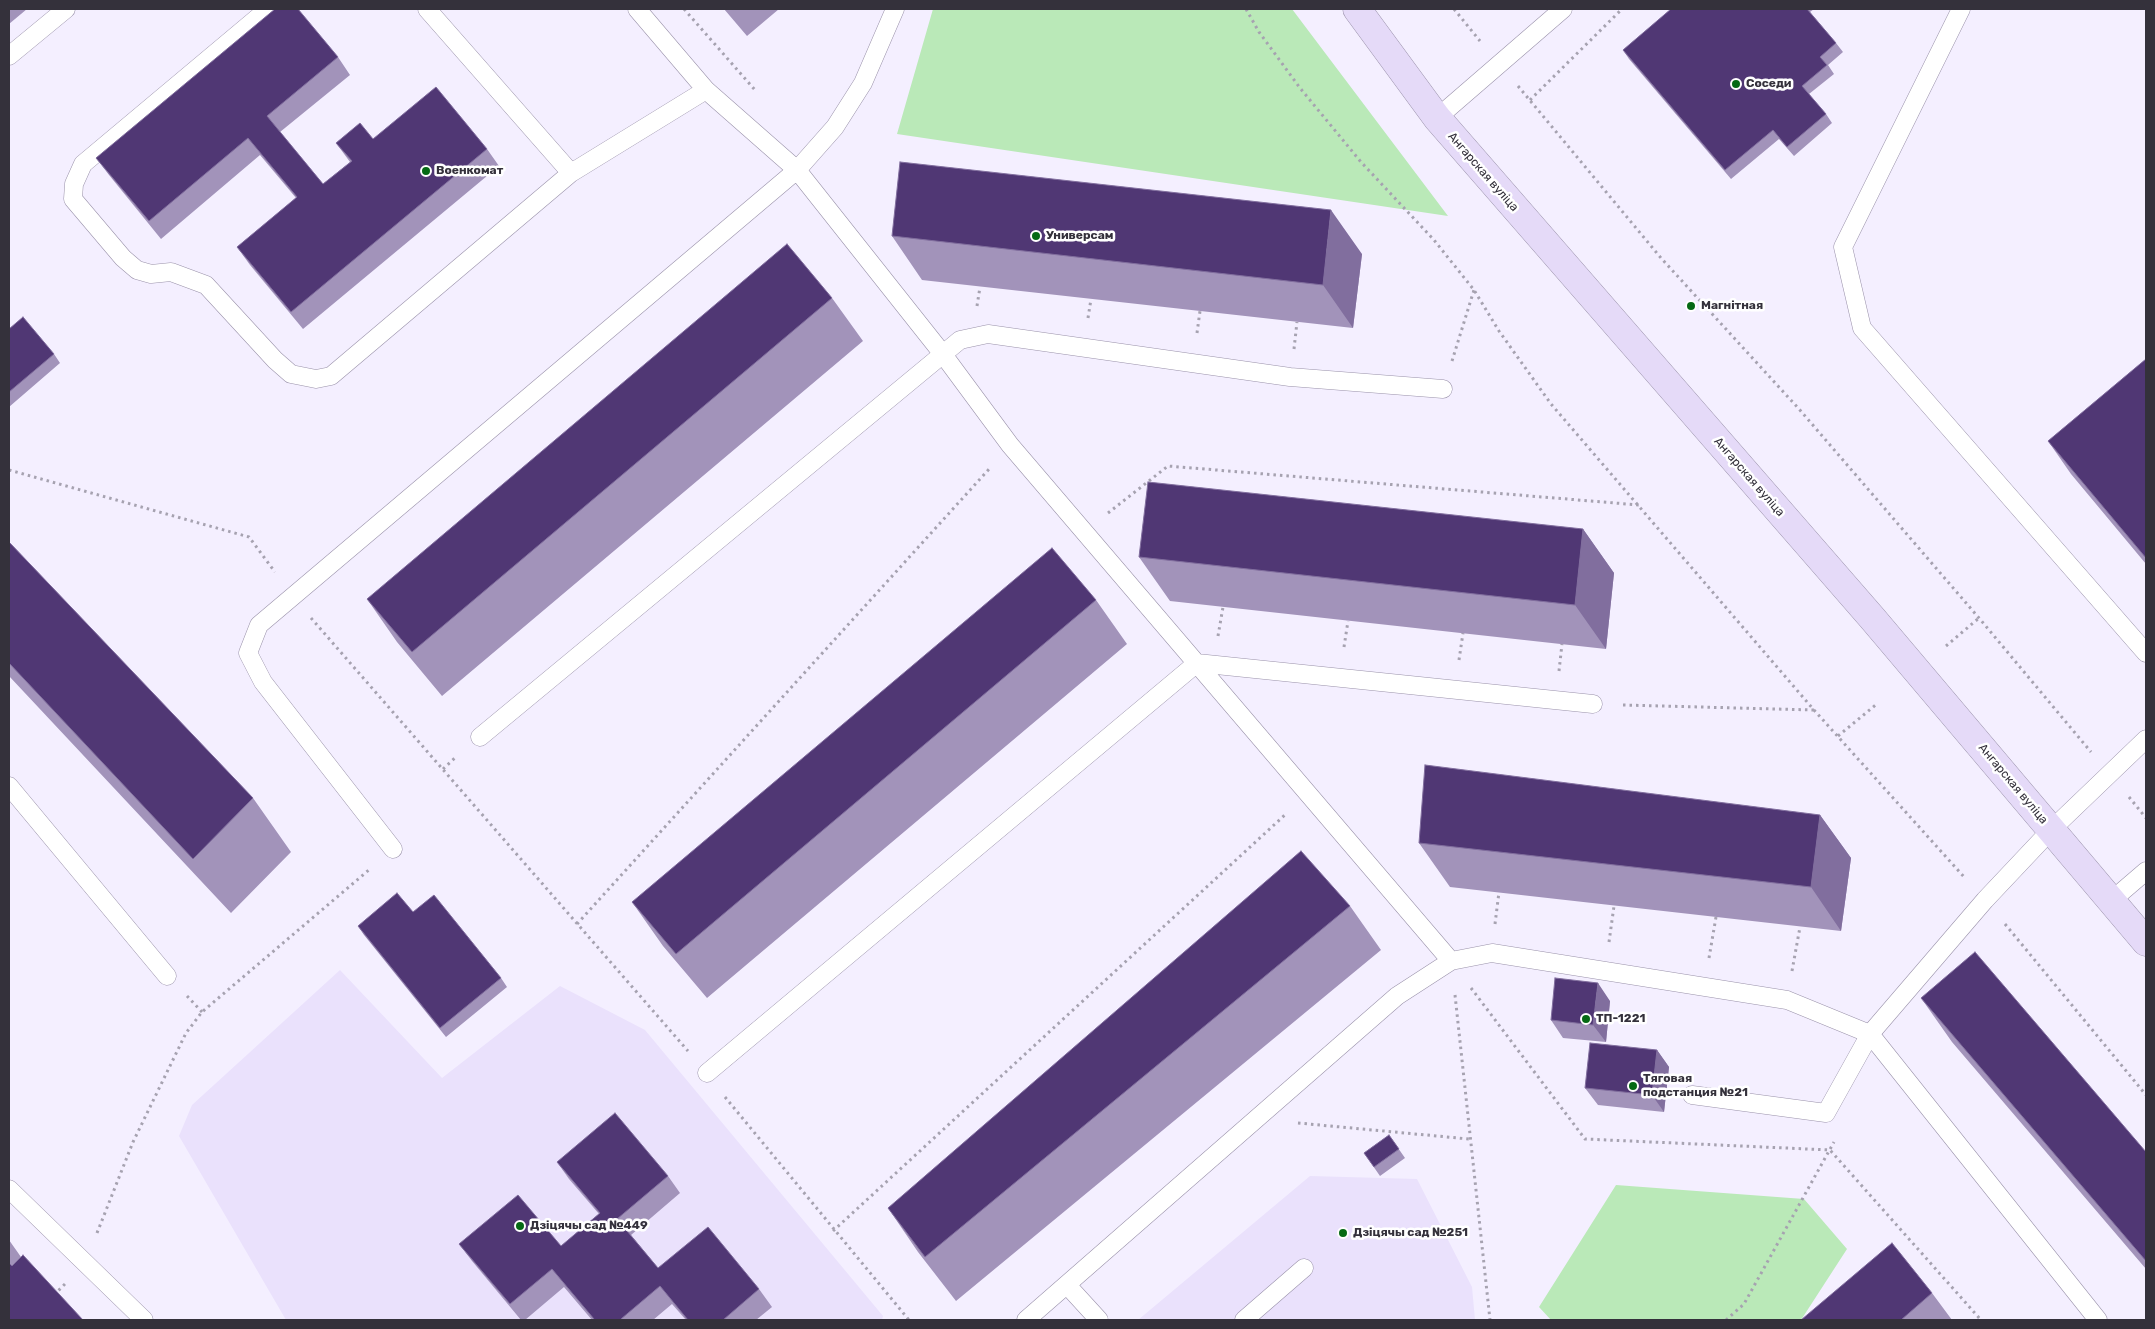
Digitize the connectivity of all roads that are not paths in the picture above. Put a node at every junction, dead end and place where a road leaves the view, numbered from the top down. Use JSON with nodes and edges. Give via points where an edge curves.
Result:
{"nodes":[{"id":1,"x":66,"y":9,"type":"edge"},
{"id":2,"x":268,"y":9,"type":"edge"},
{"id":3,"x":427,"y":9,"type":"edge"},
{"id":4,"x":637,"y":9,"type":"edge"},
{"id":5,"x":895,"y":9,"type":"edge"},
{"id":6,"x":1357,"y":9,"type":"edge"},
{"id":7,"x":1563,"y":9,"type":"edge"},
{"id":8,"x":1960,"y":9,"type":"edge"},
{"id":9,"x":9,"y":56,"type":"edge"},
{"id":10,"x":706,"y":90,"type":"junction"},
{"id":11,"x":1437,"y":118,"type":"junction"},
{"id":12,"x":797,"y":170,"type":"junction"},
{"id":13,"x":571,"y":173,"type":"junction"},
{"id":14,"x":942,"y":353,"type":"junction"},
{"id":15,"x":1443,"y":389,"type":"road end"},
{"id":16,"x":2146,"y":653,"type":"edge"},
{"id":17,"x":1197,"y":663,"type":"junction"},
{"id":18,"x":1593,"y":704,"type":"road end"},
{"id":19,"x":480,"y":737,"type":"dead end"},
{"id":20,"x":2146,"y":740,"type":"edge"},
{"id":21,"x":9,"y":786,"type":"edge"},
{"id":22,"x":2051,"y":830,"type":"junction"},
{"id":23,"x":394,"y":849,"type":"road end"},
{"id":24,"x":2146,"y":871,"type":"edge"},
{"id":25,"x":2111,"y":901,"type":"junction"},
{"id":26,"x":2146,"y":942,"type":"edge"},
{"id":27,"x":1451,"y":961,"type":"junction"},
{"id":28,"x":167,"y":976,"type":"dead end"},
{"id":29,"x":1870,"y":1034,"type":"junction"},
{"id":30,"x":707,"y":1074,"type":"road end"},
{"id":31,"x":1692,"y":1096,"type":"dead end"},
{"id":32,"x":9,"y":1189,"type":"edge"},
{"id":33,"x":1304,"y":1268,"type":"dead end"},
{"id":34,"x":1067,"y":1285,"type":"junction"},
{"id":35,"x":144,"y":1320,"type":"edge"},
{"id":36,"x":1026,"y":1320,"type":"edge"},
{"id":37,"x":1100,"y":1320,"type":"edge"},
{"id":38,"x":1244,"y":1320,"type":"edge"},
{"id":39,"x":2098,"y":1320,"type":"edge"}],
"edges":[{"from":1,"to":9,"type":"lane"},
{"from":2,"to":13,"type":"lane","via":[[83,164],[74,184],[73,199],[137,270],[151,274],[171,272],[206,285],[291,374],[316,379],[331,376]]},
{"from":3,"to":13,"type":"lane"},
{"from":4,"to":10,"type":"lane"},
{"from":5,"to":12,"type":"lane","via":[[863,83],[835,127]]},
{"from":6,"to":11,"type":"main road","name":"Ангарская вуліца"},
{"from":7,"to":11,"type":"lane"},
{"from":8,"to":16,"type":"lane","via":[[1843,247],[1862,328]]},
{"from":10,"to":12,"type":"lane"},
{"from":10,"to":13,"type":"lane"},
{"from":11,"to":22,"type":"main road","name":"Ангарская вуліца","via":[[1873,619]]},
{"from":12,"to":14,"type":"lane"},
{"from":12,"to":23,"type":"lane","via":[[260,625],[248,652],[263,682]]},
{"from":14,"to":15,"type":"lane","via":[[960,340],[988,334],[1290,377]]},
{"from":14,"to":17,"type":"lane","via":[[1010,445]]},
{"from":14,"to":19,"type":"lane"},
{"from":17,"to":18,"type":"lane"},
{"from":17,"to":27,"type":"lane"},
{"from":17,"to":30,"type":"lane"},
{"from":20,"to":22,"type":"lane"},
{"from":21,"to":28,"type":"lane"},
{"from":22,"to":25,"type":"main road","name":"Ангарская вуліца"},
{"from":22,"to":29,"type":"lane","via":[[1985,900]]},
{"from":24,"to":25,"type":"lane"},
{"from":25,"to":26,"type":"main road","name":"Ангарская вуліца"},
{"from":27,"to":29,"type":"lane","via":[[1492,953],[1786,1000]]},
{"from":27,"to":34,"type":"lane","via":[[1397,996]]},
{"from":29,"to":31,"type":"lane","via":[[1826,1113]]},
{"from":29,"to":39,"type":"lane"},
{"from":32,"to":35,"type":"lane"},
{"from":33,"to":38,"type":"lane"},
{"from":34,"to":36,"type":"lane"},
{"from":34,"to":37,"type":"lane"}]}
